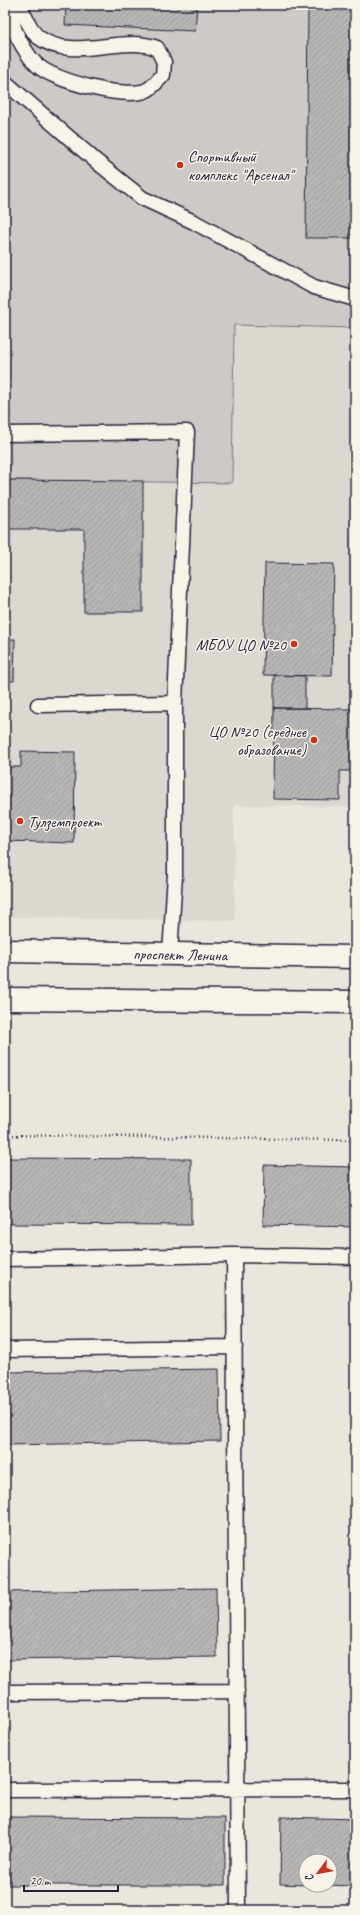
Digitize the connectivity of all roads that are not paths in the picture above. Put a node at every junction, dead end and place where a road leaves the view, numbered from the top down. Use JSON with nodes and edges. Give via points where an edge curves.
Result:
{"nodes":[{"id":1,"x":12,"y":5,"type":"edge"},
{"id":2,"x":19,"y":5,"type":"edge"},
{"id":3,"x":5,"y":82,"type":"edge"},
{"id":4,"x":355,"y":299,"type":"edge"},
{"id":5,"x":5,"y":434,"type":"edge"},
{"id":6,"x":175,"y":703,"type":"junction"},
{"id":7,"x":38,"y":705,"type":"dead end"},
{"id":8,"x":5,"y":951,"type":"edge"},
{"id":9,"x":170,"y":954,"type":"junction"},
{"id":10,"x":355,"y":957,"type":"edge"},
{"id":11,"x":5,"y":998,"type":"edge"},
{"id":12,"x":355,"y":1002,"type":"edge"},
{"id":13,"x":234,"y":1255,"type":"junction"},
{"id":14,"x":355,"y":1257,"type":"edge"},
{"id":15,"x":5,"y":1259,"type":"edge"},
{"id":16,"x":235,"y":1347,"type":"junction"},
{"id":17,"x":5,"y":1350,"type":"edge"},
{"id":18,"x":237,"y":1691,"type":"junction"},
{"id":19,"x":5,"y":1692,"type":"edge"},
{"id":20,"x":238,"y":1789,"type":"junction"},
{"id":21,"x":355,"y":1789,"type":"edge"},
{"id":22,"x":5,"y":1790,"type":"edge"},
{"id":23,"x":238,"y":1910,"type":"edge"}],
"edges":[{"from":1,"to":2,"type":"lane","via":[[13,25],[24,48],[37,66],[66,81],[94,89],[127,92],[147,90],[163,75],[164,62],[158,48],[145,43],[96,48],[57,46],[37,36]]},
{"from":3,"to":4,"type":"lane","via":[[142,198],[194,222],[314,287]]},
{"from":5,"to":6,"type":"lane","via":[[187,432]]},
{"from":6,"to":7,"type":"lane"},
{"from":6,"to":9,"type":"lane","via":[[175,874]]},
{"from":8,"to":9,"type":"main road","name":"проспект Ленина"},
{"from":9,"to":10,"type":"main road","name":"проспект Ленина"},
{"from":11,"to":12,"type":"main road"},
{"from":13,"to":14,"type":"lane"},
{"from":13,"to":15,"type":"lane"},
{"from":13,"to":16,"type":"lane"},
{"from":16,"to":17,"type":"lane"},
{"from":16,"to":18,"type":"lane"},
{"from":18,"to":19,"type":"lane"},
{"from":18,"to":20,"type":"lane"},
{"from":20,"to":21,"type":"lane"},
{"from":20,"to":22,"type":"lane"},
{"from":20,"to":23,"type":"lane"}]}
